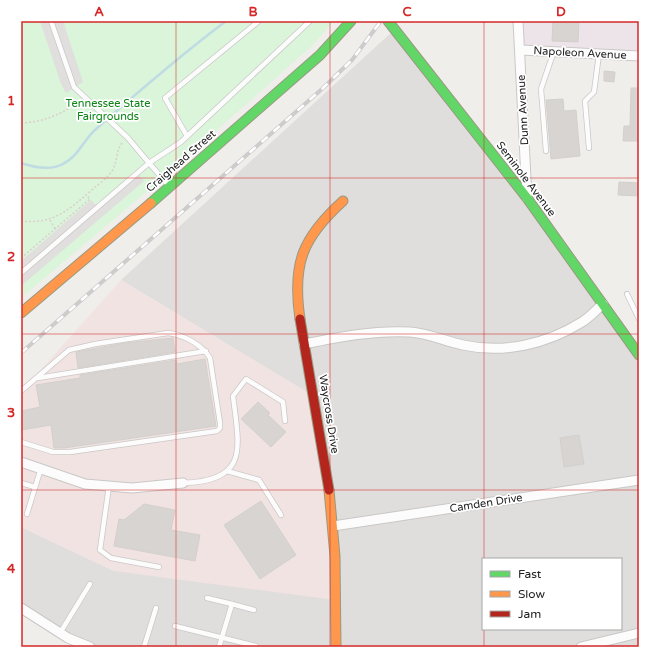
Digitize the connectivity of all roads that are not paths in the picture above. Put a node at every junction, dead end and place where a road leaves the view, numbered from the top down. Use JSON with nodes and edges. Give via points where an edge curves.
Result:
{"nodes":[{"id":1,"x":51,"y":21,"type":"edge"},
{"id":2,"x":258,"y":21,"type":"edge"},
{"id":3,"x":310,"y":21,"type":"edge"},
{"id":4,"x":351,"y":21,"type":"edge"},
{"id":5,"x":388,"y":21,"type":"edge"},
{"id":6,"x":518,"y":21,"type":"edge"},
{"id":7,"x":521,"y":50,"type":"junction"},
{"id":8,"x":554,"y":52,"type":"junction"},
{"id":9,"x":599,"y":54,"type":"junction"},
{"id":10,"x":639,"y":56,"type":"edge"},
{"id":11,"x":187,"y":136,"type":"junction"},
{"id":12,"x":589,"y":148,"type":"dead end"},
{"id":13,"x":546,"y":151,"type":"dead end"},
{"id":14,"x":149,"y":162,"type":"junction"},
{"id":15,"x":170,"y":187,"type":"junction"},
{"id":16,"x":527,"y":198,"type":"junction"},
{"id":17,"x":343,"y":201,"type":"dead end"},
{"id":18,"x":21,"y":273,"type":"edge"},
{"id":19,"x":627,"y":294,"type":"dead end"},
{"id":20,"x":603,"y":304,"type":"junction"},
{"id":21,"x":21,"y":314,"type":"edge"},
{"id":22,"x":639,"y":319,"type":"edge"},
{"id":23,"x":304,"y":344,"type":"junction"},
{"id":24,"x":206,"y":352,"type":"junction"},
{"id":25,"x":639,"y":355,"type":"edge"},
{"id":26,"x":38,"y":378,"type":"junction"},
{"id":27,"x":21,"y":391,"type":"edge"},
{"id":28,"x":285,"y":422,"type":"dead end"},
{"id":29,"x":21,"y":442,"type":"edge"},
{"id":30,"x":21,"y":462,"type":"edge"},
{"id":31,"x":41,"y":468,"type":"junction"},
{"id":32,"x":227,"y":471,"type":"junction"},
{"id":33,"x":639,"y":480,"type":"edge"},
{"id":34,"x":21,"y":483,"type":"edge"},
{"id":35,"x":183,"y":483,"type":"joint"},
{"id":36,"x":109,"y":486,"type":"junction"},
{"id":37,"x":35,"y":487,"type":"junction"},
{"id":38,"x":27,"y":514,"type":"dead end"},
{"id":39,"x":281,"y":515,"type":"dead end"},
{"id":40,"x":333,"y":526,"type":"junction"},
{"id":41,"x":159,"y":567,"type":"dead end"},
{"id":42,"x":90,"y":584,"type":"dead end"},
{"id":43,"x":208,"y":598,"type":"dead end"},
{"id":44,"x":232,"y":604,"type":"junction"},
{"id":45,"x":21,"y":608,"type":"edge"},
{"id":46,"x":156,"y":608,"type":"dead end"},
{"id":47,"x":254,"y":610,"type":"dead end"},
{"id":48,"x":176,"y":626,"type":"dead end"},
{"id":49,"x":639,"y":632,"type":"edge"},
{"id":50,"x":60,"y":633,"type":"junction"},
{"id":51,"x":222,"y":637,"type":"junction"},
{"id":52,"x":256,"y":646,"type":"dead end"},
{"id":53,"x":90,"y":647,"type":"edge"},
{"id":54,"x":144,"y":647,"type":"edge"},
{"id":55,"x":219,"y":647,"type":"edge"},
{"id":56,"x":336,"y":647,"type":"edge"},
{"id":57,"x":581,"y":647,"type":"edge"}],
"edges":[{"from":1,"to":14,"type":"lane","via":[[74,87],[128,138]]},
{"from":2,"to":11,"type":"lane","via":[[165,98]]},
{"from":3,"to":11,"type":"lane"},
{"from":4,"to":15,"type":"street","name":"Craighead Street","via":[[320,55]]},
{"from":5,"to":16,"type":"street","name":"Seminole Avenue"},
{"from":6,"to":7,"type":"street","name":"Dunn Avenue"},
{"from":7,"to":8,"type":"street","name":"Napoleon Avenue"},
{"from":7,"to":16,"type":"street","name":"Dunn Avenue"},
{"from":8,"to":9,"type":"street","name":"Napoleon Avenue"},
{"from":8,"to":13,"type":"lane","via":[[541,89]]},
{"from":9,"to":10,"type":"street","name":"Napoleon Avenue"},
{"from":9,"to":12,"type":"lane","via":[[594,92],[585,101]]},
{"from":11,"to":14,"type":"lane"},
{"from":14,"to":15,"type":"lane"},
{"from":14,"to":18,"type":"lane"},
{"from":15,"to":21,"type":"street","name":"Craighead Street"},
{"from":16,"to":20,"type":"street","name":"Seminole Avenue"},
{"from":17,"to":23,"type":"street","name":"Waycross Drive","via":[[322,220],[300,260],[297,280]]},
{"from":19,"to":22,"type":"lane"},
{"from":20,"to":23,"type":"street","via":[[584,321],[554,337],[520,347],[495,349],[464,345],[411,332],[354,335]]},
{"from":20,"to":25,"type":"street","name":"Seminole Avenue","via":[[633,343]]},
{"from":23,"to":40,"type":"street","name":"Waycross Drive","via":[[315,397]]},
{"from":24,"to":26,"type":"lane"},
{"from":24,"to":26,"type":"lane","via":[[193,342],[168,333],[94,344],[69,350]]},
{"from":24,"to":29,"type":"lane","via":[[212,366],[220,423],[217,431],[70,452],[53,452]]},
{"from":26,"to":27,"type":"lane"},
{"from":28,"to":32,"type":"lane","via":[[283,402],[246,379],[233,396],[239,448],[235,460]]},
{"from":30,"to":31,"type":"street"},
{"from":31,"to":36,"type":"street","via":[[86,484]]},
{"from":31,"to":37,"type":"lane"},
{"from":32,"to":35,"type":"lane","via":[[213,480]]},
{"from":32,"to":39,"type":"lane","via":[[259,480]]},
{"from":33,"to":40,"type":"street","name":"Camden Drive"},
{"from":34,"to":37,"type":"lane"},
{"from":35,"to":36,"type":"street","via":[[132,488]]},
{"from":36,"to":41,"type":"lane","via":[[100,550],[111,558]]},
{"from":37,"to":38,"type":"lane"},
{"from":40,"to":56,"type":"street","name":"Waycross Drive"},
{"from":42,"to":50,"type":"lane"},
{"from":43,"to":44,"type":"lane"},
{"from":44,"to":47,"type":"lane"},
{"from":44,"to":51,"type":"lane"},
{"from":45,"to":50,"type":"street"},
{"from":46,"to":54,"type":"lane"},
{"from":48,"to":51,"type":"lane"},
{"from":49,"to":57,"type":"street"},
{"from":50,"to":53,"type":"street"},
{"from":51,"to":52,"type":"lane"},
{"from":51,"to":55,"type":"lane"}]}
